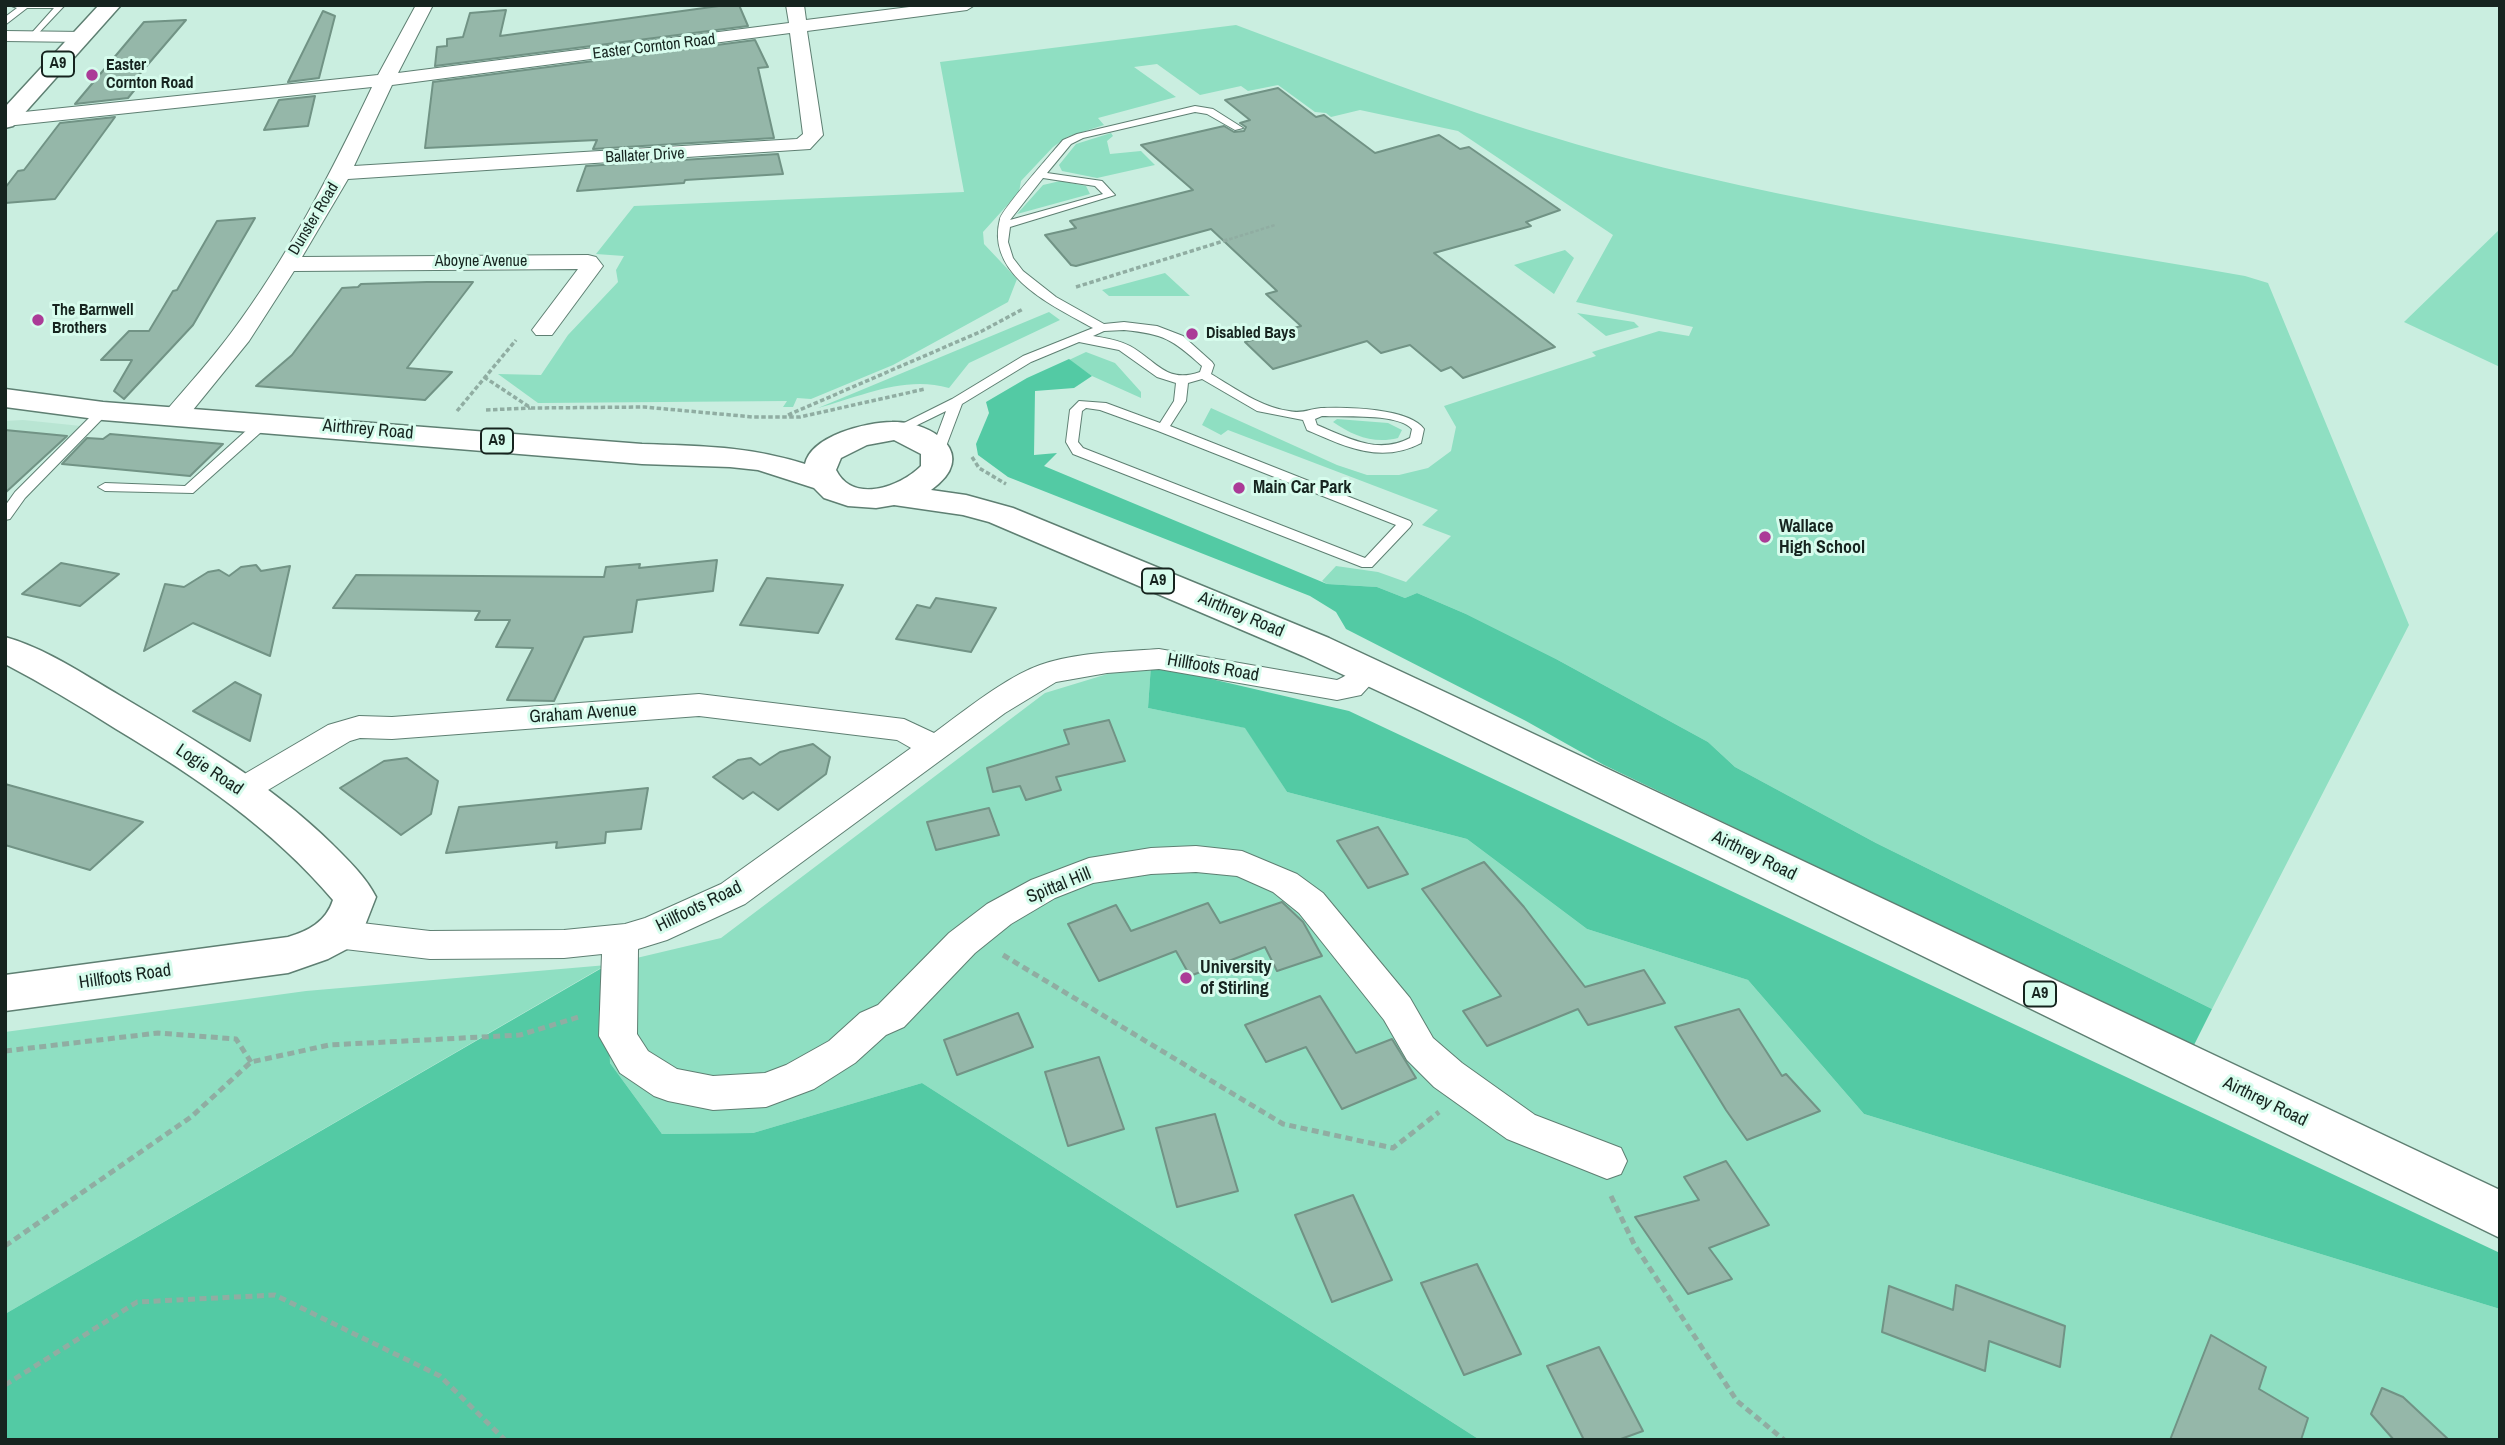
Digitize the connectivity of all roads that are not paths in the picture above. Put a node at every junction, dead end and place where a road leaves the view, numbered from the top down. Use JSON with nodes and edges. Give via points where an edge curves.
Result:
{"nodes":[{"id":1,"x":13,"y":5,"type":"edge"},
{"id":2,"x":60,"y":5,"type":"edge"},
{"id":3,"x":111,"y":5,"type":"edge"},
{"id":4,"x":425,"y":5,"type":"edge"},
{"id":5,"x":795,"y":5,"type":"edge"},
{"id":6,"x":967,"y":5,"type":"edge"},
{"id":7,"x":23,"y":7,"type":"edge"},
{"id":8,"x":5,"y":22,"type":"edge"},
{"id":9,"x":796,"y":29,"type":"junction"},
{"id":10,"x":5,"y":36,"type":"edge"},
{"id":11,"x":33,"y":36,"type":"junction"},
{"id":12,"x":83,"y":37,"type":"junction"},
{"id":13,"x":386,"y":80,"type":"junction"},
{"id":14,"x":6,"y":121,"type":"edge"},
{"id":15,"x":1238,"y":128,"type":"dead end"},
{"id":16,"x":341,"y":173,"type":"junction"},
{"id":17,"x":1041,"y":174,"type":"junction"},
{"id":18,"x":1005,"y":225,"type":"junction"},
{"id":19,"x":287,"y":264,"type":"junction"},
{"id":20,"x":1102,"y":328,"type":"junction"},
{"id":21,"x":544,"y":330,"type":"dead end"},
{"id":22,"x":1079,"y":338,"type":"junction"},
{"id":23,"x":1203,"y":375,"type":"junction"},
{"id":24,"x":1182,"y":381,"type":"junction"},
{"id":25,"x":5,"y":398,"type":"edge"},
{"id":26,"x":956,"y":402,"type":"junction"},
{"id":27,"x":184,"y":407,"type":"junction"},
{"id":28,"x":103,"y":411,"type":"junction"},
{"id":29,"x":1308,"y":417,"type":"junction"},
{"id":30,"x":264,"y":422,"type":"junction"},
{"id":31,"x":1163,"y":428,"type":"junction"},
{"id":32,"x":894,"y":431,"type":"junction"},
{"id":33,"x":841,"y":443,"type":"junction"},
{"id":34,"x":730,"y":457,"type":"junction"},
{"id":35,"x":937,"y":460,"type":"junction"},
{"id":36,"x":824,"y":481,"type":"junction"},
{"id":37,"x":105,"y":487,"type":"dead end"},
{"id":38,"x":892,"y":495,"type":"junction"},
{"id":39,"x":1001,"y":515,"type":"junction"},
{"id":40,"x":5,"y":516,"type":"edge"},
{"id":41,"x":5,"y":649,"type":"edge"},
{"id":42,"x":1368,"y":671,"type":"junction"},
{"id":43,"x":936,"y":748,"type":"junction"},
{"id":44,"x":241,"y":791,"type":"junction"},
{"id":45,"x":336,"y":934,"type":"junction"},
{"id":46,"x":620,"y":939,"type":"junction"},
{"id":47,"x":5,"y":993,"type":"edge"},
{"id":48,"x":1607,"y":1161,"type":"road end"},
{"id":49,"x":2500,"y":1215,"type":"edge"}],
"edges":[{"from":1,"to":7,"type":"lane"},
{"from":2,"to":7,"type":"lane"},
{"from":2,"to":11,"type":"lane"},
{"from":3,"to":12,"type":"main road","number":"A9"},
{"from":4,"to":13,"type":"street","name":"Dunster Road"},
{"from":5,"to":9,"type":"street","name":"Ballater Drive"},
{"from":6,"to":9,"type":"street","name":"Easter Cornton Road"},
{"from":7,"to":8,"type":"lane"},
{"from":9,"to":13,"type":"street","name":"Easter Cornton Road"},
{"from":9,"to":16,"type":"street","name":"Ballater Drive","via":[[813,135],[803,145]]},
{"from":10,"to":11,"type":"street"},
{"from":11,"to":12,"type":"street"},
{"from":12,"to":14,"type":"main road","number":"A9"},
{"from":13,"to":14,"type":"street","name":"Easter Cornton Road"},
{"from":13,"to":16,"type":"street","name":"Dunster Road"},
{"from":15,"to":17,"type":"lane","via":[[1210,111],[1195,109],[1080,136],[1067,142]]},
{"from":16,"to":19,"type":"street","name":"Dunster Road"},
{"from":17,"to":18,"type":"lane","via":[[1005,218]]},
{"from":17,"to":18,"type":"lane","via":[[1098,183],[1110,195]]},
{"from":18,"to":20,"type":"lane","via":[[1002,247],[1024,280]]},
{"from":19,"to":21,"type":"street","name":"Aboyne Avenue","via":[[588,262],[593,266]]},
{"from":19,"to":27,"type":"street","name":"Dunster Road","via":[[241,336]]},
{"from":20,"to":22,"type":"lane"},
{"from":20,"to":23,"type":"lane","via":[[1157,330],[1179,339],[1208,365]]},
{"from":22,"to":24,"type":"lane","via":[[1123,347],[1163,377]]},
{"from":22,"to":26,"type":"lane","via":[[1027,359]]},
{"from":23,"to":24,"type":"lane"},
{"from":23,"to":29,"type":"lane","via":[[1261,408]]},
{"from":24,"to":31,"type":"lane","via":[[1180,401]]},
{"from":25,"to":28,"type":"main road","name":"Airthrey Road","number":"A9"},
{"from":26,"to":32,"type":"lane"},
{"from":26,"to":35,"type":"lane"},
{"from":27,"to":28,"type":"main road","name":"Airthrey Road","number":"A9"},
{"from":27,"to":30,"type":"main road","name":"Airthrey Road","number":"A9"},
{"from":28,"to":40,"type":"lane"},
{"from":29,"to":29,"type":"lane","via":[[1320,412],[1396,416],[1418,429],[1416,440],[1405,448],[1386,451],[1362,448],[1312,427]]},
{"from":30,"to":34,"type":"main road","name":"Airthrey Road","number":"A9","via":[[642,454]]},
{"from":30,"to":37,"type":"lane","via":[[188,490]]},
{"from":31,"to":31,"type":"lane","via":[[1294,482],[1405,524],[1367,564],[1078,451],[1072,442],[1076,410],[1083,404],[1102,406]]},
{"from":32,"to":33,"type":"main road","number":"A9"},
{"from":32,"to":35,"type":"main road","number":"A9","via":[[922,438],[932,445]]},
{"from":33,"to":34,"type":"main road","number":"A9"},
{"from":33,"to":36,"type":"main road","via":[[823,461]]},
{"from":34,"to":36,"type":"main road","number":"A9","via":[[762,461]]},
{"from":35,"to":38,"type":"main road","number":"A9","via":[[920,484]]},
{"from":35,"to":39,"type":"main road","number":"A9","via":[[957,485]]},
{"from":36,"to":38,"type":"main road","number":"A9","via":[[851,496]]},
{"from":38,"to":39,"type":"main road","number":"A9","via":[[966,505]]},
{"from":39,"to":42,"type":"main road","name":"Airthrey Road","number":"A9"},
{"from":41,"to":44,"type":"main road","name":"Logie Road","via":[[76,685]]},
{"from":42,"to":43,"type":"street","name":"Hillfoots Road","via":[[1350,688],[1337,690],[1159,659],[1048,673]]},
{"from":42,"to":49,"type":"main road","name":"Airthrey Road","number":"A9"},
{"from":43,"to":44,"type":"street","name":"Graham Avenue","via":[[904,730],[699,705],[359,727],[339,733]]},
{"from":43,"to":46,"type":"street","name":"Hillfoots Road","via":[[733,894],[654,930]]},
{"from":44,"to":45,"type":"main road","name":"Logie Road","via":[[293,832],[355,897],[351,918]]},
{"from":45,"to":46,"type":"street","name":"Hillfoots Road","via":[[430,945]]},
{"from":45,"to":47,"type":"main road","name":"Hillfoots Road","via":[[319,946],[288,955]]},
{"from":46,"to":48,"type":"street","name":"Spittal Hill","via":[[618,1036],[634,1062],[668,1084],[713,1093],[766,1090],[800,1077],[842,1052],[873,1024],[891,1016],[971,936],[1043,889],[1089,872],[1151,861],[1242,864],[1285,883],[1311,903],[1397,1009],[1420,1049],[1447,1075],[1521,1127]]}]}
